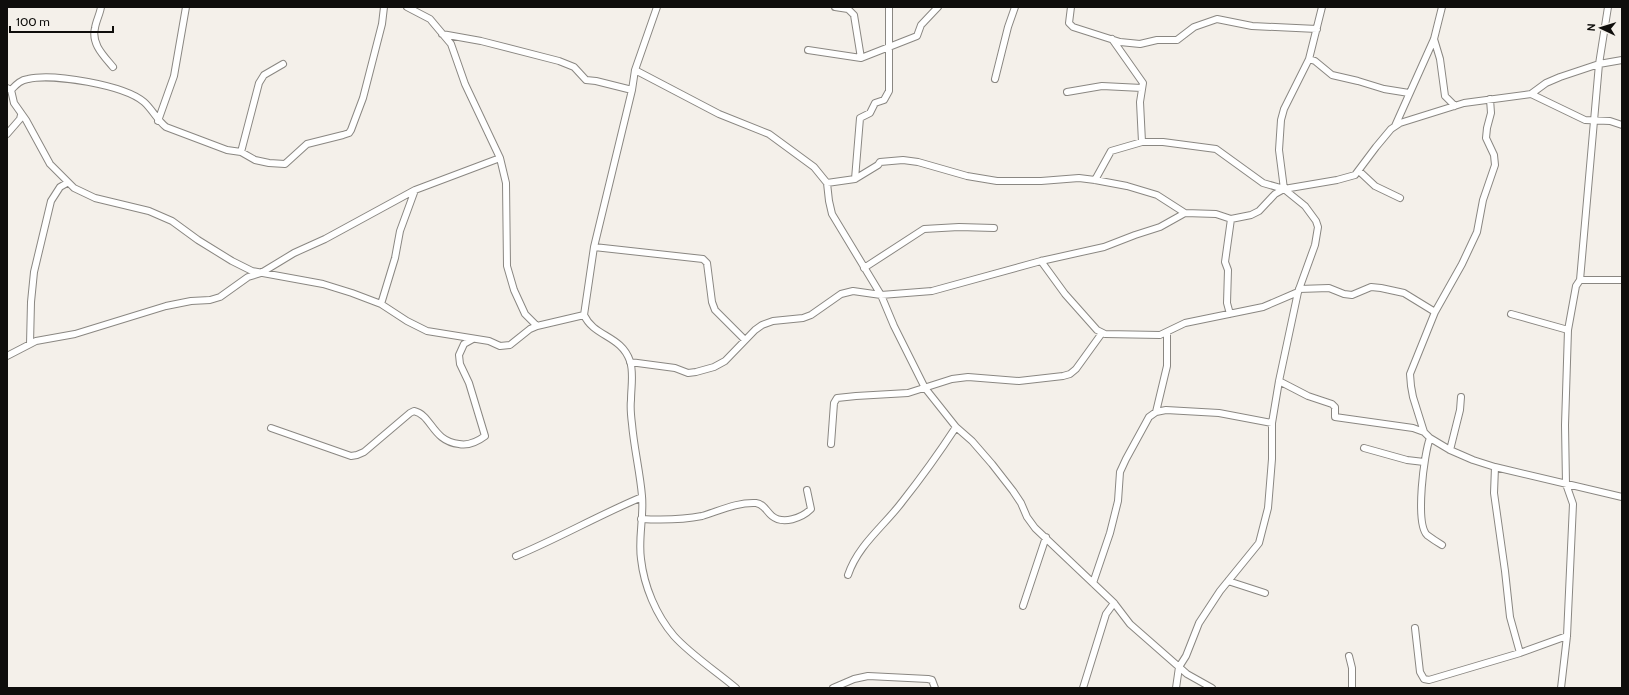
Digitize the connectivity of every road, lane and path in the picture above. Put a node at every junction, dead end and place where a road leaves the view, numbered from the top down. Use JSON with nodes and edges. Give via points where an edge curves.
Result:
{"nodes":[{"id":1,"x":101,"y":7,"type":"edge"},
{"id":2,"x":186,"y":7,"type":"edge"},
{"id":3,"x":384,"y":7,"type":"edge"},
{"id":4,"x":407,"y":7,"type":"edge"},
{"id":5,"x":656,"y":7,"type":"edge"},
{"id":6,"x":835,"y":7,"type":"edge"},
{"id":7,"x":889,"y":7,"type":"edge"},
{"id":8,"x":938,"y":7,"type":"edge"},
{"id":9,"x":1015,"y":7,"type":"edge"},
{"id":10,"x":1071,"y":7,"type":"edge"},
{"id":11,"x":1322,"y":7,"type":"edge"},
{"id":12,"x":1442,"y":7,"type":"edge"},
{"id":13,"x":1608,"y":7,"type":"edge"},
{"id":14,"x":1317,"y":29,"type":"junction"},
{"id":15,"x":442,"y":34,"type":"junction"},
{"id":16,"x":1434,"y":39,"type":"junction"},
{"id":17,"x":1112,"y":40,"type":"junction"},
{"id":18,"x":889,"y":48,"type":"junction"},
{"id":19,"x":808,"y":50,"type":"dead end"},
{"id":20,"x":861,"y":58,"type":"junction"},
{"id":21,"x":1308,"y":59,"type":"junction"},
{"id":22,"x":1622,"y":60,"type":"edge"},
{"id":23,"x":283,"y":64,"type":"dead end"},
{"id":24,"x":1599,"y":64,"type":"junction"},
{"id":25,"x":113,"y":67,"type":"dead end"},
{"id":26,"x":635,"y":70,"type":"junction"},
{"id":27,"x":995,"y":79,"type":"dead end"},
{"id":28,"x":1142,"y":88,"type":"junction"},
{"id":29,"x":9,"y":89,"type":"edge"},
{"id":30,"x":632,"y":90,"type":"junction"},
{"id":31,"x":1067,"y":92,"type":"dead end"},
{"id":32,"x":1409,"y":93,"type":"junction"},
{"id":33,"x":1532,"y":94,"type":"junction"},
{"id":34,"x":1490,"y":99,"type":"junction"},
{"id":35,"x":1455,"y":106,"type":"junction"},
{"id":36,"x":21,"y":115,"type":"junction"},
{"id":37,"x":158,"y":121,"type":"junction"},
{"id":38,"x":1595,"y":121,"type":"junction"},
{"id":39,"x":1622,"y":125,"type":"edge"},
{"id":40,"x":1395,"y":126,"type":"junction"},
{"id":41,"x":7,"y":134,"type":"edge"},
{"id":42,"x":1142,"y":142,"type":"junction"},
{"id":43,"x":241,"y":152,"type":"junction"},
{"id":44,"x":500,"y":158,"type":"junction"},
{"id":45,"x":1359,"y":171,"type":"junction"},
{"id":46,"x":855,"y":179,"type":"junction"},
{"id":47,"x":1095,"y":180,"type":"junction"},
{"id":48,"x":67,"y":183,"type":"junction"},
{"id":49,"x":827,"y":183,"type":"junction"},
{"id":50,"x":1284,"y":189,"type":"junction"},
{"id":51,"x":415,"y":190,"type":"junction"},
{"id":52,"x":1400,"y":198,"type":"dead end"},
{"id":53,"x":1185,"y":213,"type":"junction"},
{"id":54,"x":1231,"y":219,"type":"junction"},
{"id":55,"x":994,"y":228,"type":"dead end"},
{"id":56,"x":594,"y":247,"type":"junction"},
{"id":57,"x":1041,"y":261,"type":"junction"},
{"id":58,"x":864,"y":268,"type":"junction"},
{"id":59,"x":262,"y":273,"type":"junction"},
{"id":60,"x":1580,"y":280,"type":"junction"},
{"id":61,"x":1622,"y":280,"type":"edge"},
{"id":62,"x":1298,"y":291,"type":"junction"},
{"id":63,"x":881,"y":295,"type":"junction"},
{"id":64,"x":380,"y":304,"type":"junction"},
{"id":65,"x":1435,"y":312,"type":"junction"},
{"id":66,"x":1230,"y":314,"type":"junction"},
{"id":67,"x":1511,"y":314,"type":"dead end"},
{"id":68,"x":584,"y":316,"type":"junction"},
{"id":69,"x":537,"y":326,"type":"junction"},
{"id":70,"x":1568,"y":330,"type":"junction"},
{"id":71,"x":1167,"y":332,"type":"junction"},
{"id":72,"x":1102,"y":333,"type":"junction"},
{"id":73,"x":473,"y":339,"type":"junction"},
{"id":74,"x":745,"y":340,"type":"junction"},
{"id":75,"x":30,"y":344,"type":"junction"},
{"id":76,"x":7,"y":356,"type":"edge"},
{"id":77,"x":630,"y":362,"type":"junction"},
{"id":78,"x":1279,"y":381,"type":"junction"},
{"id":79,"x":925,"y":388,"type":"junction"},
{"id":80,"x":1460,"y":397,"type":"dead end"},
{"id":81,"x":1156,"y":412,"type":"junction"},
{"id":82,"x":1272,"y":423,"type":"junction"},
{"id":83,"x":956,"y":427,"type":"junction"},
{"id":84,"x":271,"y":428,"type":"dead end"},
{"id":85,"x":1424,"y":432,"type":"junction"},
{"id":86,"x":1430,"y":438,"type":"junction"},
{"id":87,"x":831,"y":444,"type":"dead end"},
{"id":88,"x":1364,"y":448,"type":"dead end"},
{"id":89,"x":1450,"y":450,"type":"junction"},
{"id":90,"x":1424,"y":462,"type":"junction"},
{"id":91,"x":1495,"y":467,"type":"junction"},
{"id":92,"x":1566,"y":484,"type":"junction"},
{"id":93,"x":808,"y":490,"type":"dead end"},
{"id":94,"x":642,"y":497,"type":"junction"},
{"id":95,"x":1622,"y":497,"type":"edge"},
{"id":96,"x":641,"y":519,"type":"junction"},
{"id":97,"x":1046,"y":537,"type":"junction"},
{"id":98,"x":1442,"y":545,"type":"dead end"},
{"id":99,"x":516,"y":556,"type":"dead end"},
{"id":100,"x":848,"y":575,"type":"dead end"},
{"id":101,"x":1228,"y":581,"type":"junction"},
{"id":102,"x":1093,"y":583,"type":"junction"},
{"id":103,"x":1265,"y":593,"type":"dead end"},
{"id":104,"x":1114,"y":603,"type":"junction"},
{"id":105,"x":1023,"y":606,"type":"dead end"},
{"id":106,"x":1415,"y":628,"type":"dead end"},
{"id":107,"x":1567,"y":636,"type":"junction"},
{"id":108,"x":1520,"y":653,"type":"junction"},
{"id":109,"x":1349,"y":656,"type":"dead end"},
{"id":110,"x":1179,"y":667,"type":"junction"},
{"id":111,"x":736,"y":688,"type":"edge"},
{"id":112,"x":832,"y":688,"type":"edge"},
{"id":113,"x":934,"y":688,"type":"edge"},
{"id":114,"x":1082,"y":688,"type":"edge"},
{"id":115,"x":1176,"y":688,"type":"edge"},
{"id":116,"x":1212,"y":688,"type":"edge"},
{"id":117,"x":1352,"y":688,"type":"edge"},
{"id":118,"x":1561,"y":688,"type":"edge"}],
"edges":[{"from":1,"to":25,"type":"street","via":[[94,29],[94,39]]},
{"from":2,"to":37,"type":"street","via":[[174,76]]},
{"from":3,"to":43,"type":"street","via":[[363,98],[356,121],[348,133],[307,144],[285,164],[255,160]]},
{"from":4,"to":15,"type":"street","via":[[430,19]]},
{"from":5,"to":26,"type":"street"},
{"from":6,"to":20,"type":"street","via":[[848,9],[854,15]]},
{"from":7,"to":18,"type":"street"},
{"from":8,"to":18,"type":"street","via":[[921,25],[917,36]]},
{"from":9,"to":27,"type":"street"},
{"from":10,"to":17,"type":"street","via":[[1070,25]]},
{"from":11,"to":14,"type":"street"},
{"from":12,"to":16,"type":"street"},
{"from":13,"to":24,"type":"street"},
{"from":14,"to":17,"type":"street","via":[[1252,26],[1220,18],[1194,26],[1177,40],[1157,40],[1140,44]]},
{"from":14,"to":21,"type":"street"},
{"from":15,"to":30,"type":"street","via":[[559,61],[574,67],[586,80]]},
{"from":15,"to":44,"type":"street","via":[[451,44],[466,84]]},
{"from":16,"to":32,"type":"street"},
{"from":16,"to":35,"type":"street","via":[[1440,59],[1445,96]]},
{"from":17,"to":28,"type":"street","via":[[1141,79]]},
{"from":18,"to":20,"type":"street"},
{"from":18,"to":46,"type":"street","via":[[889,91],[884,100],[875,103],[870,113],[859,120]]},
{"from":19,"to":20,"type":"street"},
{"from":21,"to":32,"type":"street","via":[[1315,61],[1332,75]]},
{"from":21,"to":50,"type":"street","via":[[1281,120],[1279,150]]},
{"from":22,"to":24,"type":"street"},
{"from":23,"to":43,"type":"street","via":[[264,75],[259,82]]},
{"from":24,"to":33,"type":"street","via":[[1546,83]]},
{"from":24,"to":38,"type":"street"},
{"from":26,"to":30,"type":"street"},
{"from":26,"to":49,"type":"street","via":[[719,114],[769,134],[814,167]]},
{"from":28,"to":31,"type":"street","via":[[1102,86]]},
{"from":28,"to":42,"type":"street"},
{"from":29,"to":36,"type":"street"},
{"from":29,"to":37,"type":"street","via":[[28,79],[55,77],[116,88],[144,102]]},
{"from":30,"to":56,"type":"street"},
{"from":32,"to":40,"type":"street"},
{"from":33,"to":34,"type":"street"},
{"from":33,"to":38,"type":"street","via":[[1579,118]]},
{"from":34,"to":35,"type":"street"},
{"from":34,"to":65,"type":"street","via":[[1486,138],[1494,155],[1495,165],[1474,238]]},
{"from":35,"to":40,"type":"street"},
{"from":36,"to":41,"type":"street"},
{"from":36,"to":48,"type":"street","via":[[50,164]]},
{"from":37,"to":43,"type":"street","via":[[195,139]]},
{"from":38,"to":39,"type":"street","via":[[1615,121]]},
{"from":38,"to":60,"type":"street"},
{"from":40,"to":45,"type":"street"},
{"from":42,"to":47,"type":"street","via":[[1110,151]]},
{"from":42,"to":50,"type":"street","via":[[1163,142],[1216,150],[1263,183]]},
{"from":44,"to":51,"type":"street"},
{"from":44,"to":69,"type":"street","via":[[506,183],[507,266],[525,314]]},
{"from":45,"to":50,"type":"street","via":[[1351,177]]},
{"from":45,"to":52,"type":"street","via":[[1375,186]]},
{"from":46,"to":47,"type":"street","via":[[880,162],[903,160],[974,178],[997,181],[1080,178]]},
{"from":46,"to":49,"type":"street"},
{"from":47,"to":53,"type":"street","via":[[1157,195]]},
{"from":48,"to":59,"type":"street","via":[[95,198],[149,211],[172,221],[232,261]]},
{"from":48,"to":75,"type":"street","via":[[54,194],[49,206],[34,272]]},
{"from":49,"to":58,"type":"street","via":[[832,214]]},
{"from":50,"to":54,"type":"street","via":[[1275,194],[1259,211]]},
{"from":50,"to":62,"type":"street","via":[[1305,206],[1318,227],[1315,246]]},
{"from":51,"to":59,"type":"street","via":[[294,253]]},
{"from":51,"to":64,"type":"street","via":[[400,231],[395,258]]},
{"from":53,"to":54,"type":"street","via":[[1216,214]]},
{"from":53,"to":57,"type":"street","via":[[1160,227],[1110,245]]},
{"from":54,"to":66,"type":"street","via":[[1225,262],[1228,270],[1227,303]]},
{"from":55,"to":58,"type":"street","via":[[924,229]]},
{"from":56,"to":68,"type":"street"},
{"from":56,"to":74,"type":"street","via":[[703,259],[707,263],[715,310]]},
{"from":57,"to":63,"type":"street","via":[[932,291]]},
{"from":57,"to":72,"type":"street","via":[[1065,294]]},
{"from":58,"to":63,"type":"street"},
{"from":59,"to":64,"type":"street","via":[[323,284]]},
{"from":59,"to":75,"type":"street","via":[[248,277],[220,297],[166,306],[75,334]]},
{"from":60,"to":61,"type":"street"},
{"from":60,"to":70,"type":"street","via":[[1576,286]]},
{"from":62,"to":65,"type":"street","via":[[1329,288],[1352,295],[1372,287],[1381,288],[1404,293]]},
{"from":62,"to":66,"type":"street","via":[[1263,307]]},
{"from":62,"to":78,"type":"street"},
{"from":63,"to":74,"type":"street","via":[[853,291],[841,294],[811,315],[762,325]]},
{"from":63,"to":79,"type":"street"},
{"from":64,"to":73,"type":"street","via":[[427,331]]},
{"from":65,"to":85,"type":"street","via":[[1410,374],[1413,396]]},
{"from":66,"to":71,"type":"street","via":[[1188,322]]},
{"from":67,"to":70,"type":"street"},
{"from":68,"to":69,"type":"street"},
{"from":68,"to":77,"type":"street","via":[[594,329],[614,339],[625,351]]},
{"from":69,"to":73,"type":"street","via":[[510,346]]},
{"from":70,"to":92,"type":"street"},
{"from":71,"to":72,"type":"street","via":[[1157,335]]},
{"from":71,"to":81,"type":"street","via":[[1167,366]]},
{"from":72,"to":79,"type":"street","via":[[1070,374],[1019,381],[968,377],[952,379]]},
{"from":73,"to":84,"type":"street","via":[[464,344],[458,355],[485,436],[480,440],[462,445],[448,442],[438,435],[421,414],[414,411],[364,452],[351,456]]},
{"from":74,"to":77,"type":"street","via":[[725,361],[696,372]]},
{"from":75,"to":76,"type":"street"},
{"from":77,"to":94,"type":"street","via":[[630,401]]},
{"from":78,"to":82,"type":"street"},
{"from":78,"to":85,"type":"street","via":[[1308,396],[1332,404],[1335,407],[1335,417],[1413,428]]},
{"from":79,"to":83,"type":"street"},
{"from":79,"to":87,"type":"street","via":[[908,393],[838,398],[834,404]]},
{"from":80,"to":89,"type":"street","via":[[1460,410]]},
{"from":81,"to":82,"type":"street","via":[[1166,410],[1219,413]]},
{"from":81,"to":102,"type":"street","via":[[1146,421],[1120,472],[1114,520]]},
{"from":82,"to":101,"type":"street","via":[[1268,502],[1261,539]]},
{"from":83,"to":97,"type":"street","via":[[972,440],[992,464],[1017,497],[1031,522]]},
{"from":83,"to":100,"type":"street","via":[[902,503],[852,562]]},
{"from":85,"to":86,"type":"street"},
{"from":86,"to":89,"type":"street"},
{"from":86,"to":90,"type":"street"},
{"from":88,"to":90,"type":"street"},
{"from":89,"to":91,"type":"street"},
{"from":90,"to":98,"type":"street","via":[[1421,523],[1426,534]]},
{"from":91,"to":92,"type":"street"},
{"from":91,"to":108,"type":"street","via":[[1494,493],[1510,617]]},
{"from":92,"to":95,"type":"street"},
{"from":92,"to":107,"type":"street","via":[[1573,504]]},
{"from":93,"to":96,"type":"street","via":[[811,510],[792,519],[782,520],[774,517],[757,503],[690,518]]},
{"from":94,"to":96,"type":"street"},
{"from":94,"to":99,"type":"street"},
{"from":96,"to":111,"type":"street","via":[[641,560],[645,584],[659,614],[674,636]]},
{"from":97,"to":102,"type":"street"},
{"from":97,"to":105,"type":"street"},
{"from":101,"to":103,"type":"street"},
{"from":101,"to":110,"type":"street","via":[[1199,623]]},
{"from":102,"to":104,"type":"street"},
{"from":104,"to":110,"type":"street","via":[[1130,624]]},
{"from":104,"to":114,"type":"street","via":[[1106,614]]},
{"from":106,"to":108,"type":"street","via":[[1420,672],[1424,679],[1429,680]]},
{"from":107,"to":108,"type":"street"},
{"from":107,"to":118,"type":"street"},
{"from":109,"to":117,"type":"street"},
{"from":110,"to":115,"type":"street"},
{"from":110,"to":116,"type":"street"},
{"from":112,"to":113,"type":"street","via":[[868,676],[928,679],[932,680]]}]}
